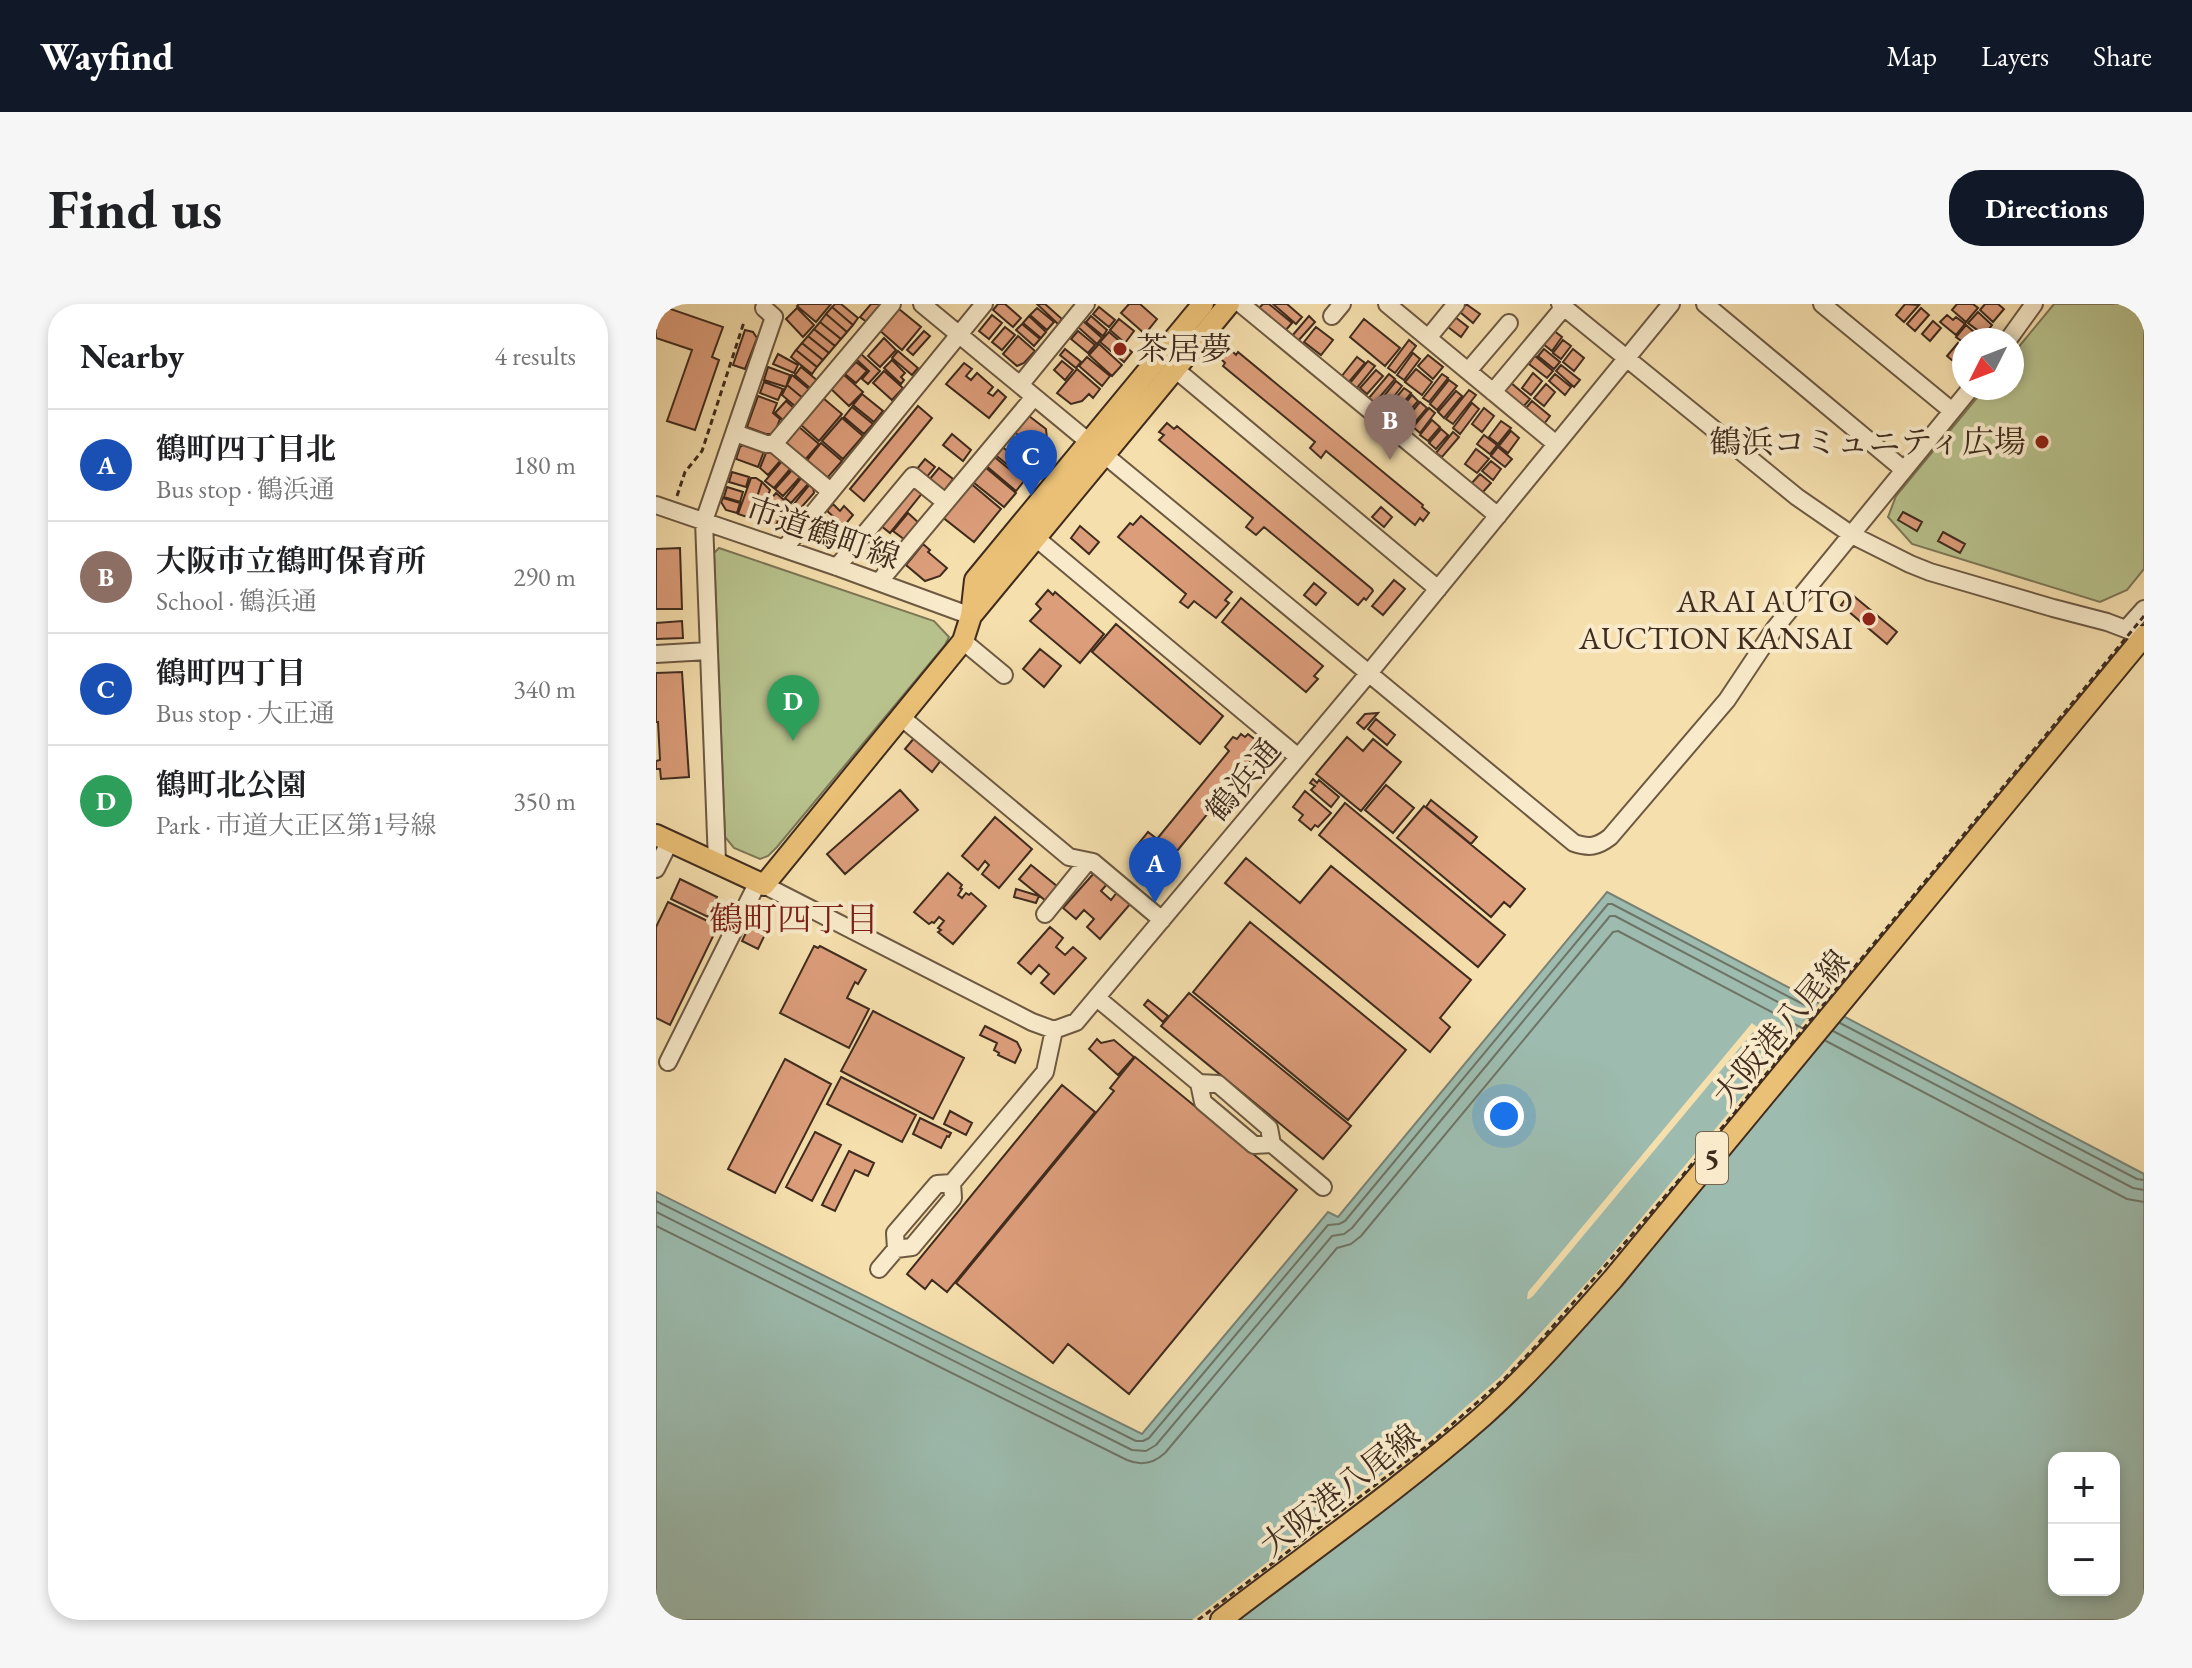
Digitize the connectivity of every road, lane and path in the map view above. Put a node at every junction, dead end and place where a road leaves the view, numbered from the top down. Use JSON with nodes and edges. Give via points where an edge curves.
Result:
{"nodes":[{"id":1,"x":892,"y":304,"type":"edge"},
{"id":2,"x":922,"y":304,"type":"edge"},
{"id":3,"x":984,"y":304,"type":"edge"},
{"id":4,"x":1086,"y":304,"type":"edge"},
{"id":5,"x":1203,"y":304,"type":"edge"},
{"id":6,"x":1229,"y":304,"type":"edge"},
{"id":7,"x":1241,"y":304,"type":"edge"},
{"id":8,"x":1456,"y":304,"type":"edge"},
{"id":9,"x":1671,"y":304,"type":"edge"},
{"id":10,"x":1705,"y":304,"type":"edge"},
{"id":11,"x":1822,"y":304,"type":"edge"},
{"id":12,"x":2034,"y":304,"type":"edge"},
{"id":13,"x":761,"y":305,"type":"edge"},
{"id":14,"x":1394,"y":306,"type":"edge"},
{"id":15,"x":1562,"y":306,"type":"edge"},
{"id":16,"x":744,"y":322,"type":"dead end"},
{"id":17,"x":1509,"y":323,"type":"dead end"},
{"id":18,"x":2017,"y":328,"type":"edge"},
{"id":19,"x":959,"y":334,"type":"junction"},
{"id":20,"x":1428,"y":338,"type":"junction"},
{"id":21,"x":1626,"y":358,"type":"junction"},
{"id":22,"x":1175,"y":369,"type":"junction"},
{"id":23,"x":1468,"y":371,"type":"junction"},
{"id":24,"x":1020,"y":385,"type":"junction"},
{"id":25,"x":1493,"y":392,"type":"junction"},
{"id":26,"x":1034,"y":397,"type":"junction"},
{"id":27,"x":1961,"y":400,"type":"edge"},
{"id":28,"x":1952,"y":411,"type":"junction"},
{"id":29,"x":735,"y":433,"type":"junction"},
{"id":30,"x":774,"y":444,"type":"junction"},
{"id":31,"x":1556,"y":444,"type":"junction"},
{"id":32,"x":1096,"y":448,"type":"junction"},
{"id":33,"x":1904,"y":470,"type":"junction"},
{"id":34,"x":830,"y":491,"type":"junction"},
{"id":35,"x":945,"y":502,"type":"junction"},
{"id":36,"x":664,"y":508,"type":"edge"},
{"id":37,"x":1498,"y":516,"type":"junction"},
{"id":38,"x":704,"y":521,"type":"junction"},
{"id":39,"x":1852,"y":535,"type":"junction"},
{"id":40,"x":1036,"y":538,"type":"junction"},
{"id":41,"x":784,"y":549,"type":"junction"},
{"id":42,"x":837,"y":567,"type":"junction"},
{"id":43,"x":879,"y":582,"type":"junction"},
{"id":44,"x":1438,"y":589,"type":"junction"},
{"id":45,"x":2144,"y":609,"type":"edge"},
{"id":46,"x":971,"y":616,"type":"junction"},
{"id":47,"x":2144,"y":616,"type":"edge"},
{"id":48,"x":2138,"y":634,"type":"edge"},
{"id":49,"x":963,"y":641,"type":"junction"},
{"id":50,"x":708,"y":651,"type":"junction"},
{"id":51,"x":656,"y":654,"type":"edge"},
{"id":52,"x":1369,"y":673,"type":"junction"},
{"id":53,"x":1004,"y":675,"type":"dead end"},
{"id":54,"x":901,"y":717,"type":"junction"},
{"id":55,"x":1298,"y":757,"type":"junction"},
{"id":56,"x":663,"y":838,"type":"edge"},
{"id":57,"x":1088,"y":861,"type":"junction"},
{"id":58,"x":717,"y":862,"type":"junction"},
{"id":59,"x":656,"y":869,"type":"edge"},
{"id":60,"x":761,"y":883,"type":"junction"},
{"id":61,"x":1045,"y":914,"type":"dead end"},
{"id":62,"x":1162,"y":920,"type":"junction"},
{"id":63,"x":1097,"y":998,"type":"junction"},
{"id":64,"x":1054,"y":1030,"type":"junction"},
{"id":65,"x":668,"y":1062,"type":"dead end"},
{"id":66,"x":1323,"y":1187,"type":"dead end"},
{"id":67,"x":879,"y":1269,"type":"dead end"},
{"id":68,"x":1198,"y":1620,"type":"edge"},
{"id":69,"x":1221,"y":1620,"type":"edge"}],
"edges":[{"from":1,"to":30,"type":"street"},
{"from":2,"to":19,"type":"street"},
{"from":3,"to":19,"type":"street"},
{"from":4,"to":24,"type":"street"},
{"from":5,"to":32,"type":"main road"},
{"from":6,"to":22,"type":"main road"},
{"from":7,"to":37,"type":"street"},
{"from":8,"to":20,"type":"street"},
{"from":9,"to":21,"type":"street","name":"鶴浜通"},
{"from":10,"to":33,"type":"street"},
{"from":11,"to":28,"type":"street"},
{"from":12,"to":18,"type":"street"},
{"from":13,"to":29,"type":"street","via":[[774,317]]},
{"from":14,"to":20,"type":"street"},
{"from":15,"to":21,"type":"street"},
{"from":15,"to":25,"type":"street"},
{"from":16,"to":36,"type":"path","via":[[702,451]]},
{"from":17,"to":23,"type":"street"},
{"from":19,"to":24,"type":"street"},
{"from":19,"to":34,"type":"street"},
{"from":20,"to":23,"type":"street"},
{"from":21,"to":31,"type":"street","name":"鶴浜通"},
{"from":21,"to":39,"type":"street"},
{"from":22,"to":32,"type":"main road"},
{"from":22,"to":44,"type":"street"},
{"from":23,"to":25,"type":"street"},
{"from":24,"to":26,"type":"street"},
{"from":25,"to":31,"type":"street"},
{"from":26,"to":32,"type":"street"},
{"from":26,"to":35,"type":"street"},
{"from":27,"to":28,"type":"street"},
{"from":28,"to":33,"type":"street"},
{"from":29,"to":30,"type":"street"},
{"from":29,"to":38,"type":"street"},
{"from":30,"to":34,"type":"street"},
{"from":31,"to":37,"type":"street","name":"鶴浜通"},
{"from":32,"to":40,"type":"main road"},
{"from":32,"to":46,"type":"main road","via":[[975,580]]},
{"from":32,"to":52,"type":"street"},
{"from":33,"to":39,"type":"street"},
{"from":34,"to":41,"type":"street"},
{"from":35,"to":42,"type":"street","via":[[913,476]]},
{"from":35,"to":43,"type":"street"},
{"from":36,"to":38,"type":"street","name":"市道鶴町線"},
{"from":37,"to":44,"type":"street","name":"鶴浜通"},
{"from":38,"to":41,"type":"street","name":"市道鶴町線"},
{"from":38,"to":50,"type":"street"},
{"from":39,"to":48,"type":"street","via":[[1930,572]]},
{"from":39,"to":52,"type":"street","via":[[1775,628],[1727,700],[1599,845],[1574,843]]},
{"from":40,"to":46,"type":"main road"},
{"from":40,"to":55,"type":"street"},
{"from":41,"to":42,"type":"street","name":"市道鶴町線"},
{"from":42,"to":43,"type":"street","name":"市道鶴町線"},
{"from":43,"to":46,"type":"street","name":"市道鶴町線"},
{"from":44,"to":52,"type":"street","name":"鶴浜通"},
{"from":45,"to":48,"type":"street"},
{"from":46,"to":49,"type":"main road"},
{"from":47,"to":68,"type":"path","bridge":true,"via":[[1535,1347],[1432,1442]]},
{"from":48,"to":69,"type":"main road","name":"大阪港八尾線","number":"5","via":[[1623,1267],[1545,1355],[1482,1417]]},
{"from":49,"to":53,"type":"street"},
{"from":49,"to":54,"type":"main road"},
{"from":50,"to":51,"type":"street"},
{"from":50,"to":58,"type":"street"},
{"from":52,"to":55,"type":"street","name":"鶴浜通"},
{"from":54,"to":57,"type":"street","via":[[1069,857]]},
{"from":54,"to":60,"type":"main road"},
{"from":55,"to":62,"type":"street","name":"鶴浜通"},
{"from":56,"to":58,"type":"main road"},
{"from":56,"to":59,"type":"street"},
{"from":57,"to":61,"type":"street"},
{"from":57,"to":62,"type":"street"},
{"from":58,"to":60,"type":"main road"},
{"from":60,"to":64,"type":"street"},
{"from":60,"to":65,"type":"street"},
{"from":62,"to":63,"type":"street","name":"鶴浜通"},
{"from":63,"to":64,"type":"street","name":"鶴浜通","via":[[1076,1022]]},
{"from":63,"to":66,"type":"street","via":[[1199,1083],[1218,1084],[1269,1128],[1272,1144]]},
{"from":64,"to":67,"type":"street","via":[[1045,1072],[952,1183],[953,1198],[912,1247],[896,1249]]}]}
